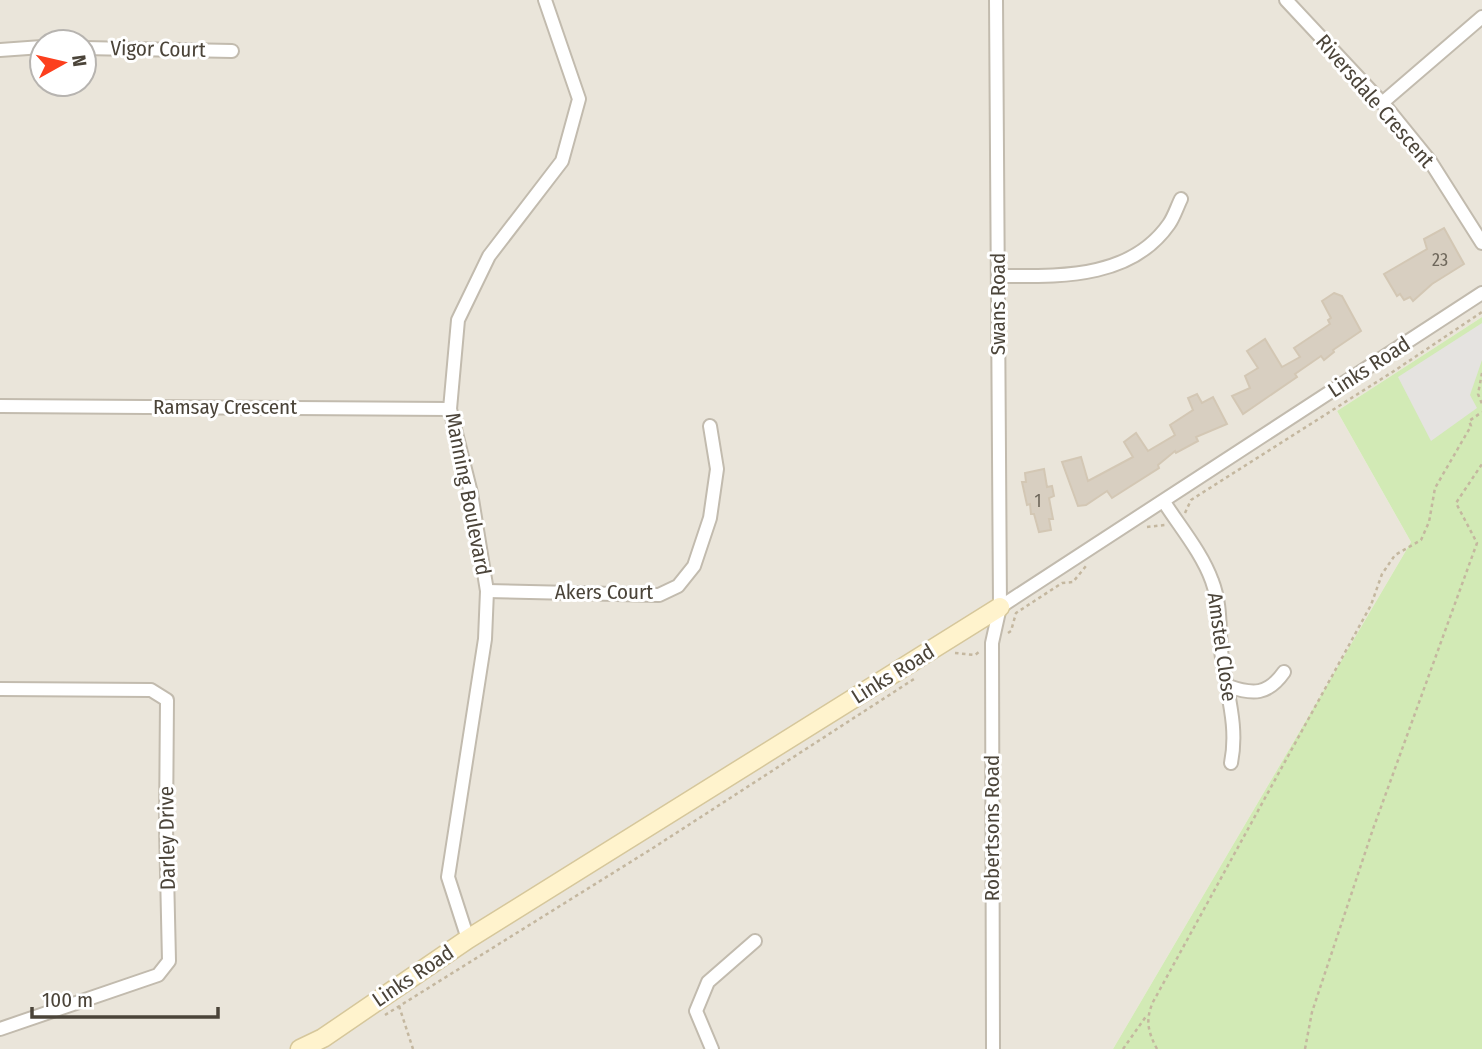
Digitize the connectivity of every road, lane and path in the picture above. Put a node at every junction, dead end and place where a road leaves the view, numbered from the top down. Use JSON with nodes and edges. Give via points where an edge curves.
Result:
{"nodes":[{"id":1,"x":545,"y":0,"type":"edge"},
{"id":2,"x":996,"y":0,"type":"edge"},
{"id":3,"x":1286,"y":0,"type":"edge"},
{"id":4,"x":1482,"y":17,"type":"edge"},
{"id":5,"x":28,"y":48,"type":"edge"},
{"id":6,"x":98,"y":48,"type":"edge"},
{"id":7,"x":0,"y":50,"type":"edge"},
{"id":8,"x":232,"y":51,"type":"dead end"},
{"id":9,"x":1382,"y":103,"type":"junction"},
{"id":10,"x":1181,"y":199,"type":"dead end"},
{"id":11,"x":1482,"y":243,"type":"edge"},
{"id":12,"x":998,"y":276,"type":"junction"},
{"id":13,"x":1482,"y":293,"type":"edge"},
{"id":14,"x":1482,"y":312,"type":"edge"},
{"id":15,"x":1482,"y":373,"type":"edge"},
{"id":16,"x":1482,"y":404,"type":"edge"},
{"id":17,"x":0,"y":405,"type":"edge"},
{"id":18,"x":450,"y":409,"type":"junction"},
{"id":19,"x":1482,"y":412,"type":"edge"},
{"id":20,"x":710,"y":426,"type":"dead end"},
{"id":21,"x":1482,"y":464,"type":"edge"},
{"id":22,"x":1164,"y":502,"type":"junction"},
{"id":23,"x":1175,"y":520,"type":"junction"},
{"id":24,"x":1139,"y":532,"type":"dead end"},
{"id":25,"x":1088,"y":564,"type":"dead end"},
{"id":26,"x":486,"y":590,"type":"junction"},
{"id":27,"x":1000,"y":607,"type":"junction"},
{"id":28,"x":992,"y":643,"type":"junction"},
{"id":29,"x":956,"y":653,"type":"dead end"},
{"id":30,"x":1284,"y":672,"type":"dead end"},
{"id":31,"x":921,"y":675,"type":"dead end"},
{"id":32,"x":1228,"y":686,"type":"junction"},
{"id":33,"x":0,"y":689,"type":"edge"},
{"id":34,"x":1231,"y":763,"type":"dead end"},
{"id":35,"x":468,"y":939,"type":"junction"},
{"id":36,"x":755,"y":941,"type":"dead end"},
{"id":37,"x":399,"y":1006,"type":"junction"},
{"id":38,"x":1147,"y":1015,"type":"junction"},
{"id":39,"x":376,"y":1021,"type":"dead end"},
{"id":40,"x":0,"y":1029,"type":"edge"},
{"id":41,"x":300,"y":1049,"type":"edge"},
{"id":42,"x":412,"y":1049,"type":"edge"},
{"id":43,"x":712,"y":1049,"type":"edge"},
{"id":44,"x":993,"y":1049,"type":"edge"},
{"id":45,"x":1123,"y":1049,"type":"edge"},
{"id":46,"x":1157,"y":1049,"type":"edge"},
{"id":47,"x":1305,"y":1049,"type":"edge"}],
"edges":[{"from":1,"to":18,"type":"street","name":"Manning Boulevard","via":[[579,99],[562,162],[489,256],[458,320]]},
{"from":2,"to":12,"type":"street","name":"Swans Road"},
{"from":3,"to":9,"type":"street","name":"Riversdale Crescent"},
{"from":4,"to":9,"type":"street"},
{"from":5,"to":7,"type":"street"},
{"from":6,"to":8,"type":"street","name":"Vigor Court"},
{"from":9,"to":11,"type":"street","name":"Riversdale Crescent","via":[[1430,161]]},
{"from":10,"to":12,"type":"street","via":[[1169,224],[1149,246],[1124,261],[1062,276]]},
{"from":12,"to":27,"type":"street","name":"Swans Road"},
{"from":13,"to":22,"type":"street","name":"Links Road"},
{"from":14,"to":23,"type":"path","via":[[1191,499],[1187,512]]},
{"from":15,"to":16,"type":"path","via":[[1478,394]]},
{"from":17,"to":18,"type":"street","name":"Ramsay Crescent"},
{"from":18,"to":26,"type":"street","name":"Manning Boulevard","via":[[471,494]]},
{"from":19,"to":38,"type":"path","via":[[1469,421],[1471,426],[1435,488],[1421,540],[1395,555],[1382,574],[1371,605]]},
{"from":20,"to":26,"type":"street","name":"Akers Court","via":[[717,469],[710,518],[694,566],[678,586],[659,595]]},
{"from":21,"to":47,"type":"path","via":[[1456,503],[1477,543],[1373,829],[1312,1012]]},
{"from":22,"to":23,"type":"street","name":"Amstel Close"},
{"from":22,"to":27,"type":"street","name":"Links Road"},
{"from":23,"to":24,"type":"path"},
{"from":23,"to":32,"type":"street","name":"Amstel Close","via":[[1212,579]]},
{"from":25,"to":28,"type":"path","via":[[1073,582],[1062,583],[1016,613],[1011,631]]},
{"from":26,"to":35,"type":"street","name":"Manning Boulevard","via":[[485,639],[448,877]]},
{"from":27,"to":28,"type":"street","name":"Robertsons Road"},
{"from":27,"to":35,"type":"street","name":"Links Road"},
{"from":28,"to":29,"type":"path","via":[[975,654]]},
{"from":28,"to":44,"type":"street","name":"Robertsons Road"},
{"from":30,"to":32,"type":"street","via":[[1275,685],[1263,691]]},
{"from":31,"to":37,"type":"path"},
{"from":32,"to":34,"type":"street","name":"Amstel Close","via":[[1234,735]]},
{"from":33,"to":40,"type":"street","name":"Darley Drive","via":[[152,690],[167,700],[169,961],[158,975]]},
{"from":35,"to":41,"type":"street","name":"Links Road"},
{"from":36,"to":43,"type":"street","via":[[708,982],[696,1011]]},
{"from":37,"to":39,"type":"path"},
{"from":37,"to":42,"type":"path"},
{"from":38,"to":45,"type":"path"},
{"from":38,"to":46,"type":"path"}]}
